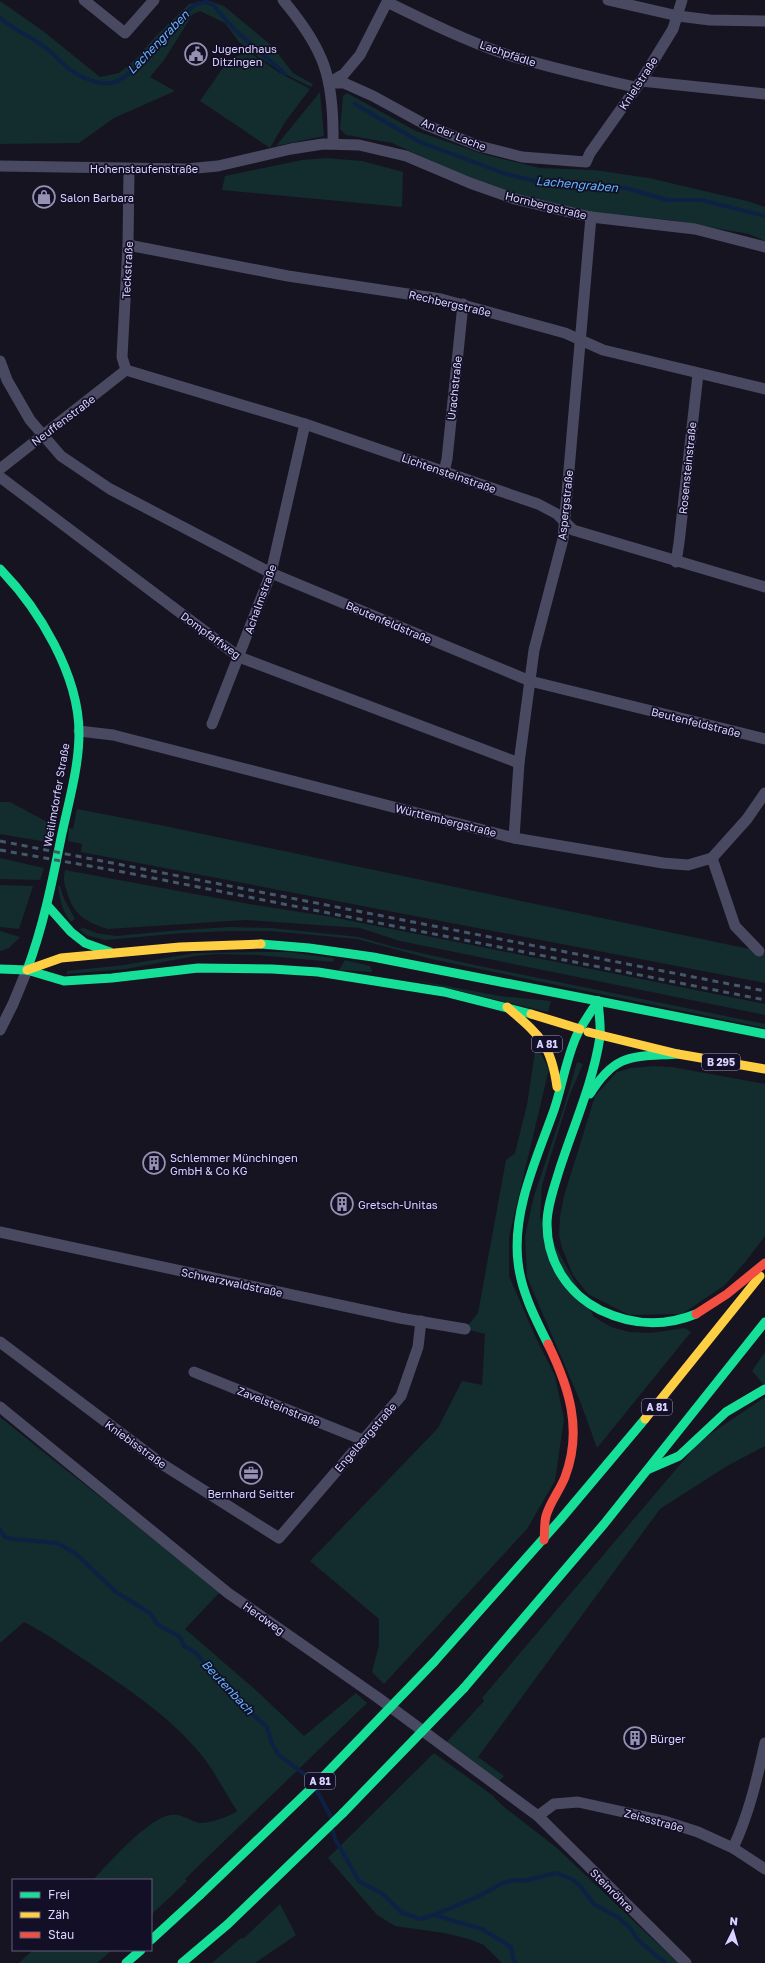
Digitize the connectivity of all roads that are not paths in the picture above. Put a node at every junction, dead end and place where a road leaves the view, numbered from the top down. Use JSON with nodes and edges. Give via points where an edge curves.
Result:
{"nodes":[{"id":1,"x":84,"y":0,"type":"edge"},
{"id":2,"x":154,"y":0,"type":"edge"},
{"id":3,"x":282,"y":0,"type":"edge"},
{"id":4,"x":608,"y":0,"type":"edge"},
{"id":5,"x":682,"y":0,"type":"edge"},
{"id":6,"x":388,"y":1,"type":"edge"},
{"id":7,"x":678,"y":16,"type":"junction"},
{"id":8,"x":765,"y":21,"type":"edge"},
{"id":9,"x":329,"y":83,"type":"junction"},
{"id":10,"x":638,"y":84,"type":"junction"},
{"id":11,"x":765,"y":94,"type":"edge"},
{"id":12,"x":333,"y":143,"type":"junction"},
{"id":13,"x":586,"y":162,"type":"joint"},
{"id":14,"x":0,"y":166,"type":"edge"},
{"id":15,"x":129,"y":169,"type":"junction"},
{"id":16,"x":591,"y":217,"type":"junction"},
{"id":17,"x":128,"y":245,"type":"junction"},
{"id":18,"x":765,"y":247,"type":"edge"},
{"id":19,"x":463,"y":304,"type":"junction"},
{"id":20,"x":581,"y":340,"type":"junction"},
{"id":21,"x":0,"y":361,"type":"edge"},
{"id":22,"x":126,"y":370,"type":"junction"},
{"id":23,"x":698,"y":374,"type":"junction"},
{"id":24,"x":765,"y":389,"type":"edge"},
{"id":25,"x":305,"y":424,"type":"junction"},
{"id":26,"x":42,"y":436,"type":"junction"},
{"id":27,"x":0,"y":469,"type":"edge"},
{"id":28,"x":444,"y":472,"type":"junction"},
{"id":29,"x":0,"y":477,"type":"edge"},
{"id":30,"x":565,"y":522,"type":"junction"},
{"id":31,"x":676,"y":562,"type":"junction"},
{"id":32,"x":0,"y":569,"type":"edge"},
{"id":33,"x":271,"y":573,"type":"junction"},
{"id":34,"x":765,"y":587,"type":"edge"},
{"id":35,"x":239,"y":657,"type":"junction"},
{"id":36,"x":530,"y":680,"type":"junction"},
{"id":37,"x":212,"y":724,"type":"dead end"},
{"id":38,"x":79,"y":731,"type":"junction"},
{"id":39,"x":765,"y":739,"type":"edge"},
{"id":40,"x":519,"y":762,"type":"junction"},
{"id":41,"x":765,"y":793,"type":"edge"},
{"id":42,"x":514,"y":838,"type":"junction"},
{"id":43,"x":712,"y":858,"type":"junction"},
{"id":44,"x":47,"y":905,"type":"junction"},
{"id":45,"x":759,"y":951,"type":"dead end"},
{"id":46,"x":115,"y":953,"type":"junction"},
{"id":47,"x":338,"y":958,"type":"junction"},
{"id":48,"x":0,"y":970,"type":"edge"},
{"id":49,"x":27,"y":970,"type":"junction"},
{"id":50,"x":318,"y":972,"type":"junction"},
{"id":51,"x":598,"y":1001,"type":"junction"},
{"id":52,"x":507,"y":1006,"type":"junction"},
{"id":53,"x":580,"y":1029,"type":"junction"},
{"id":54,"x":0,"y":1030,"type":"edge"},
{"id":55,"x":765,"y":1034,"type":"edge"},
{"id":56,"x":600,"y":1036,"type":"junction"},
{"id":57,"x":678,"y":1054,"type":"junction"},
{"id":58,"x":765,"y":1069,"type":"edge"},
{"id":59,"x":558,"y":1098,"type":"junction"},
{"id":60,"x":578,"y":1110,"type":"junction"},
{"id":61,"x":0,"y":1232,"type":"edge"},
{"id":62,"x":765,"y":1263,"type":"edge"},
{"id":63,"x":765,"y":1269,"type":"edge"},
{"id":64,"x":421,"y":1321,"type":"junction"},
{"id":65,"x":765,"y":1322,"type":"edge"},
{"id":66,"x":465,"y":1329,"type":"dead end"},
{"id":67,"x":0,"y":1342,"type":"edge"},
{"id":68,"x":194,"y":1372,"type":"dead end"},
{"id":69,"x":765,"y":1390,"type":"edge"},
{"id":70,"x":0,"y":1407,"type":"edge"},
{"id":71,"x":363,"y":1440,"type":"junction"},
{"id":72,"x":648,"y":1470,"type":"junction"},
{"id":73,"x":279,"y":1538,"type":"joint"},
{"id":74,"x":544,"y":1540,"type":"junction"},
{"id":75,"x":765,"y":1743,"type":"edge"},
{"id":76,"x":538,"y":1816,"type":"junction"},
{"id":77,"x":733,"y":1848,"type":"junction"},
{"id":78,"x":765,"y":1868,"type":"edge"},
{"id":79,"x":152,"y":1939,"type":"edge"},
{"id":80,"x":140,"y":1951,"type":"edge"},
{"id":81,"x":126,"y":1963,"type":"edge"},
{"id":82,"x":182,"y":1963,"type":"edge"},
{"id":83,"x":686,"y":1963,"type":"edge"}],
"edges":[{"from":1,"to":2,"type":"street","via":[[125,33]]},
{"from":3,"to":9,"type":"street","via":[[309,33],[324,64]]},
{"from":4,"to":7,"type":"street"},
{"from":5,"to":7,"type":"street","name":"Knielstraße"},
{"from":6,"to":9,"type":"street","name":"Lachpfädle","via":[[360,55],[344,74]]},
{"from":6,"to":10,"type":"street","name":"Lachpfädle","via":[[451,33],[504,53],[551,67]]},
{"from":7,"to":8,"type":"street","via":[[710,20]]},
{"from":7,"to":10,"type":"street","name":"Knielstraße","via":[[673,29]]},
{"from":9,"to":12,"type":"street"},
{"from":9,"to":13,"type":"street","name":"An der Lache","via":[[344,83],[426,125],[479,146],[522,157]]},
{"from":10,"to":11,"type":"street","name":"Lachpfädle"},
{"from":10,"to":13,"type":"street","name":"Knielstraße"},
{"from":12,"to":15,"type":"street","name":"Hohenstaufenstraße","via":[[291,149],[218,166]]},
{"from":12,"to":16,"type":"street","name":"Hornbergstraße","via":[[359,145],[406,156],[470,184],[515,199]]},
{"from":14,"to":15,"type":"street","name":"Hohenstaufenstraße"},
{"from":15,"to":17,"type":"street","name":"Teckstraße"},
{"from":16,"to":18,"type":"street","name":"Hornbergstraße","via":[[695,229]]},
{"from":16,"to":20,"type":"street","name":"Aspergstraße"},
{"from":17,"to":19,"type":"street","name":"Rechbergstraße","via":[[288,276],[418,294]]},
{"from":17,"to":22,"type":"street","name":"Teckstraße","via":[[122,357]]},
{"from":19,"to":20,"type":"street","name":"Rechbergstraße","via":[[565,333]]},
{"from":19,"to":28,"type":"street","name":"Urachstraße"},
{"from":20,"to":23,"type":"street","name":"Rechbergstraße","via":[[603,350]]},
{"from":20,"to":30,"type":"street","name":"Aspergstraße"},
{"from":21,"to":26,"type":"street","name":"Beutenfeldstraße","via":[[7,380]]},
{"from":22,"to":25,"type":"street","name":"Lichtensteinstraße"},
{"from":22,"to":26,"type":"street","name":"Neuffenstraße"},
{"from":23,"to":24,"type":"street","name":"Rechbergstraße"},
{"from":23,"to":31,"type":"street","name":"Rosensteinstraße"},
{"from":25,"to":28,"type":"street","name":"Lichtensteinstraße"},
{"from":25,"to":33,"type":"street","name":"Achalmstraße"},
{"from":26,"to":27,"type":"street","name":"Neuffenstraße"},
{"from":26,"to":33,"type":"street","name":"Beutenfeldstraße","via":[[61,456],[110,489]]},
{"from":28,"to":30,"type":"street","name":"Lichtensteinstraße","via":[[538,504],[557,514]]},
{"from":29,"to":35,"type":"street","name":"Dompfaffweg"},
{"from":30,"to":31,"type":"street","name":"Lichtensteinstraße","via":[[572,530]]},
{"from":30,"to":36,"type":"street","name":"Aspergstraße","via":[[563,539],[534,650]]},
{"from":31,"to":34,"type":"street","name":"Lichtensteinstraße"},
{"from":32,"to":38,"type":"main road","name":"Weilimdorfer Straße","via":[[20,591],[44,627],[58,655],[71,690]]},
{"from":33,"to":35,"type":"street","name":"Achalmstraße"},
{"from":33,"to":36,"type":"street","name":"Beutenfeldstraße"},
{"from":35,"to":37,"type":"street","name":"Achalmstraße"},
{"from":35,"to":40,"type":"street","name":"Dompfaffweg"},
{"from":36,"to":39,"type":"street","name":"Beutenfeldstraße"},
{"from":36,"to":40,"type":"street","name":"Aspergstraße"},
{"from":38,"to":42,"type":"street","name":"Württembergstraße","via":[[113,735]]},
{"from":38,"to":44,"type":"main road","name":"Weilimdorfer Straße","via":[[77,756]]},
{"from":40,"to":42,"type":"street","name":"Aspergstraße"},
{"from":41,"to":43,"type":"street","via":[[747,819]]},
{"from":42,"to":43,"type":"street","name":"Württembergstraße","via":[[663,863],[688,865]]},
{"from":43,"to":45,"type":"street","via":[[735,926]]},
{"from":44,"to":46,"type":"main road","via":[[71,932],[85,943]]},
{"from":44,"to":49,"type":"main road","name":"Weilimdorfer Straße","via":[[40,936]]},
{"from":46,"to":47,"type":"main road","via":[[213,945],[263,944]]},
{"from":46,"to":49,"type":"main road","via":[[61,958]]},
{"from":47,"to":50,"type":"main road"},
{"from":47,"to":51,"type":"main road"},
{"from":48,"to":49,"type":"main road"},
{"from":49,"to":50,"type":"main road","via":[[64,982],[198,968]]},
{"from":49,"to":54,"type":"street","via":[[14,1004]]},
{"from":50,"to":52,"type":"main road","via":[[444,992]]},
{"from":51,"to":53,"type":"main road","number":"A 81"},
{"from":51,"to":55,"type":"main road"},
{"from":51,"to":56,"type":"main road"},
{"from":52,"to":53,"type":"main road"},
{"from":52,"to":59,"type":"main road","number":"A 81","via":[[543,1038],[548,1047],[553,1059]]},
{"from":53,"to":56,"type":"main road","number":"B 295"},
{"from":53,"to":59,"type":"main road","number":"A 81","via":[[573,1044]]},
{"from":56,"to":57,"type":"main road","number":"B 295"},
{"from":56,"to":60,"type":"main road","via":[[595,1060]]},
{"from":57,"to":58,"type":"main road","number":"B 295"},
{"from":57,"to":60,"type":"main road","via":[[621,1061],[608,1069]]},
{"from":59,"to":74,"type":"main road","number":"A 81","via":[[524,1197],[517,1243],[522,1283],[565,1380],[572,1402],[572,1452],[566,1475],[546,1514]]},
{"from":60,"to":62,"type":"main road","via":[[554,1189],[547,1223],[547,1241],[560,1275],[587,1303],[608,1316],[629,1322],[668,1323],[687,1318],[720,1298]]},
{"from":61,"to":64,"type":"street","name":"Schwarzwaldstraße"},
{"from":63,"to":74,"type":"main road","number":"A 81","via":[[652,1413]]},
{"from":64,"to":66,"type":"street","name":"Schwarzwaldstraße"},
{"from":64,"to":71,"type":"street","name":"Engelbergstraße","via":[[418,1347],[401,1396]]},
{"from":65,"to":72,"type":"main road","number":"A 81"},
{"from":67,"to":73,"type":"street","name":"Kniebisstraße","via":[[162,1464]]},
{"from":68,"to":71,"type":"street","name":"Zavelsteinstraße"},
{"from":69,"to":72,"type":"main road","via":[[726,1412],[679,1456]]},
{"from":70,"to":76,"type":"street","name":"Herdweg","via":[[228,1593],[377,1697]]},
{"from":71,"to":73,"type":"street","name":"Engelbergstraße"},
{"from":72,"to":82,"type":"main road","number":"A 81","bridge":true,"via":[[464,1688],[343,1813],[228,1924]]},
{"from":74,"to":79,"type":"main road","number":"A 81","bridge":true,"via":[[434,1662],[322,1778]]},
{"from":75,"to":77,"type":"street","via":[[755,1788]]},
{"from":76,"to":77,"type":"street","name":"Zeissstraße","via":[[554,1804],[578,1802],[664,1821],[698,1832]]},
{"from":76,"to":83,"type":"street","name":"Steinröhre"},
{"from":77,"to":78,"type":"street","name":"Zeissstraße"},
{"from":80,"to":81,"type":"main road"}]}
